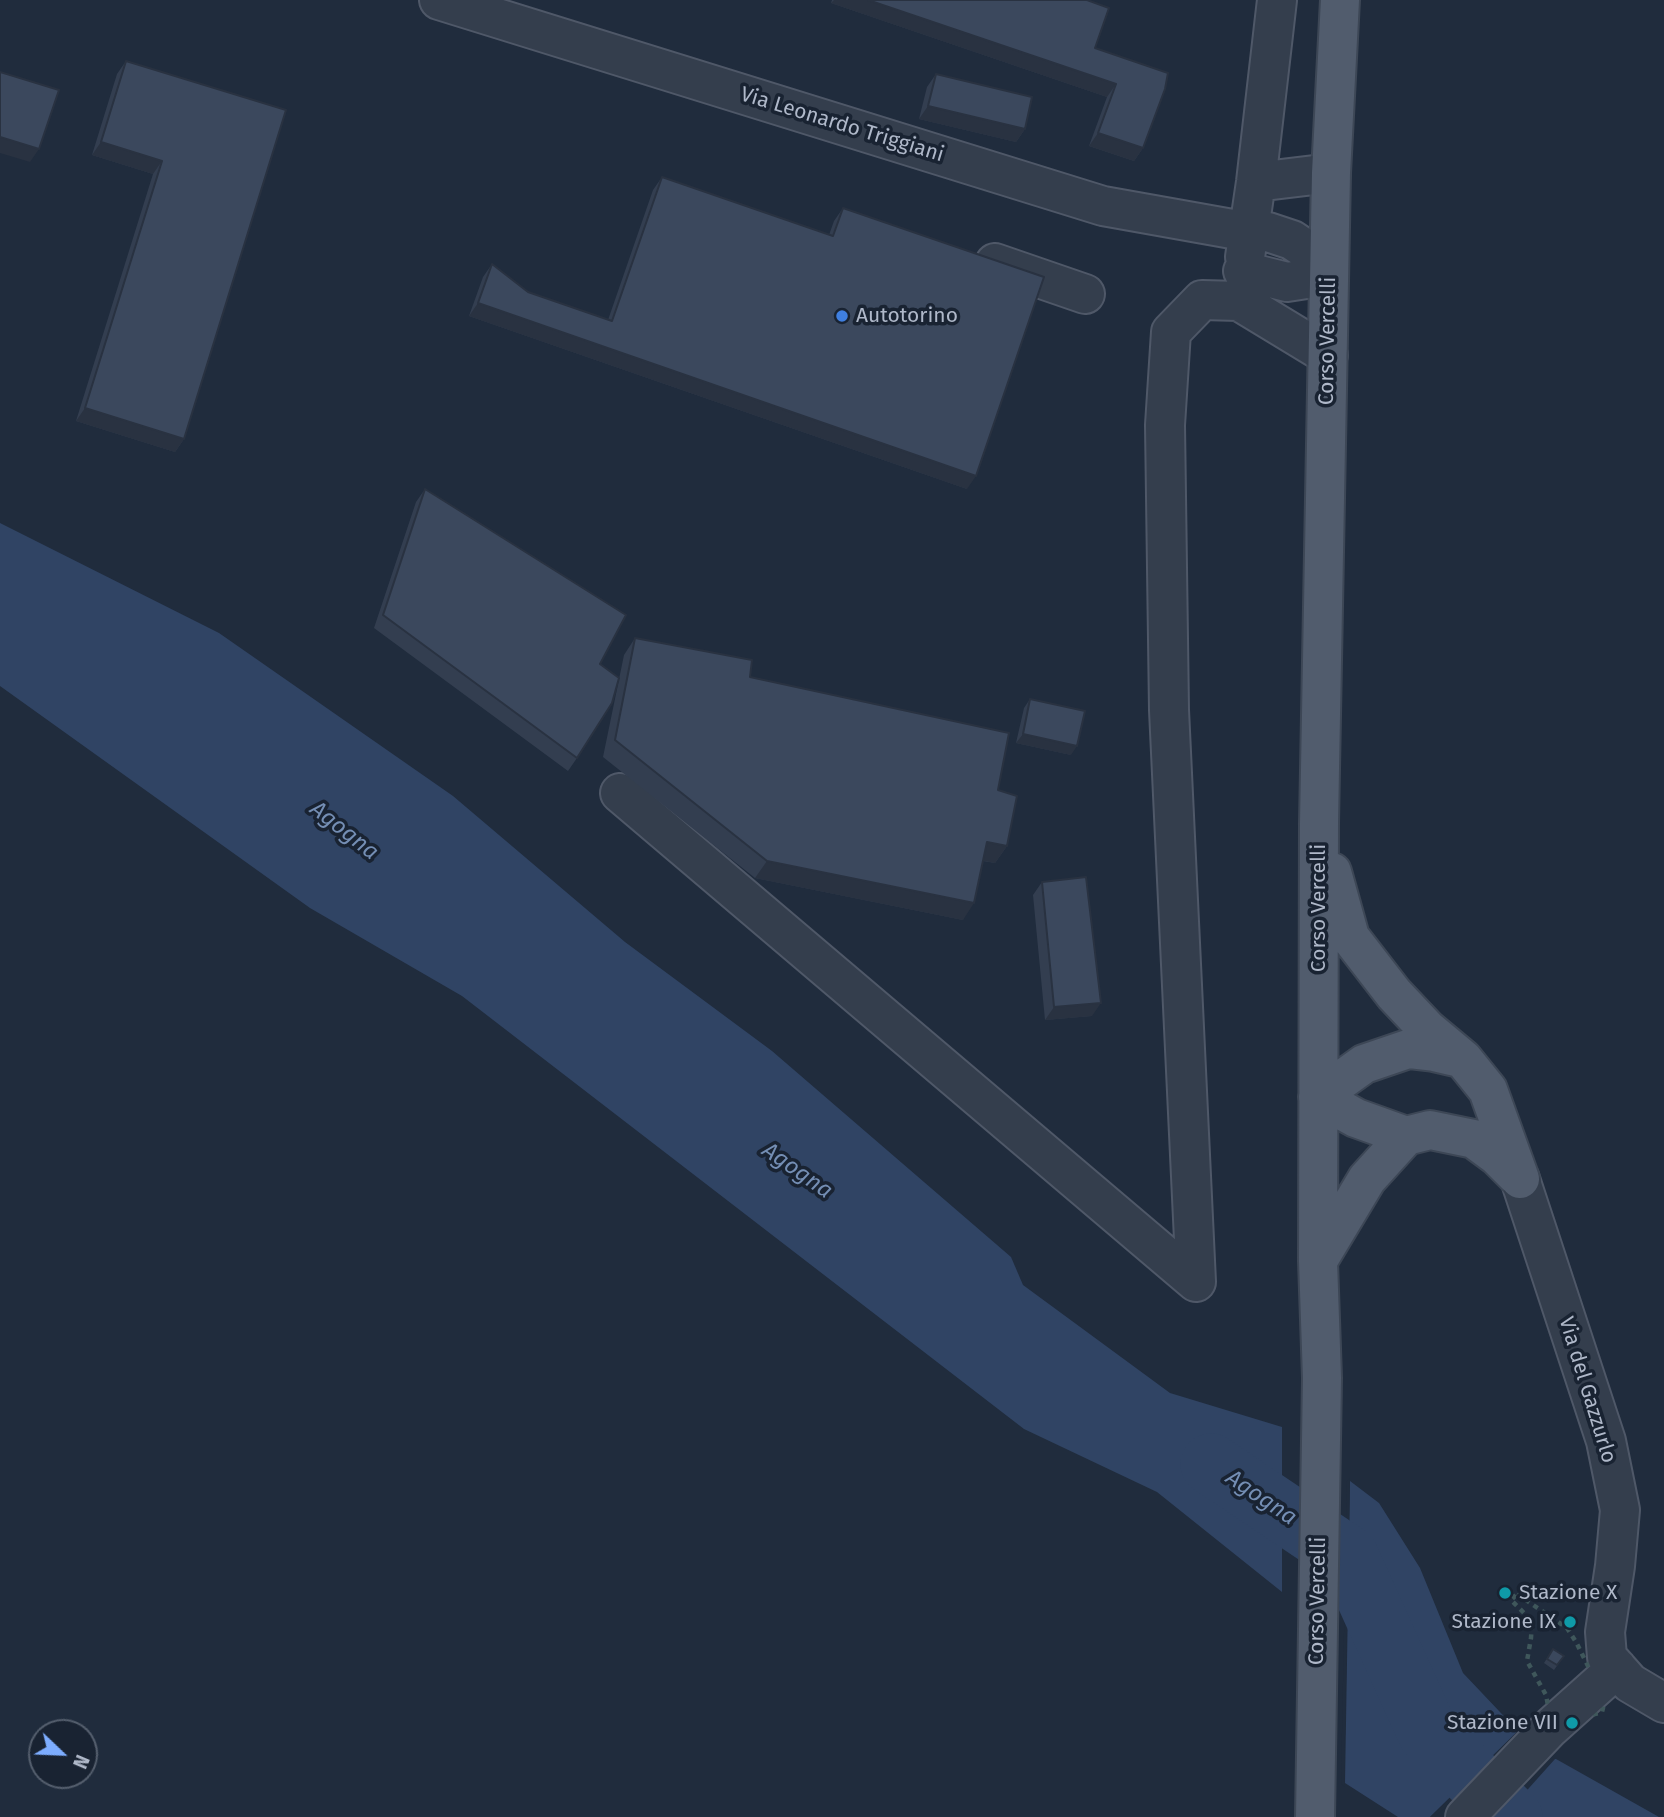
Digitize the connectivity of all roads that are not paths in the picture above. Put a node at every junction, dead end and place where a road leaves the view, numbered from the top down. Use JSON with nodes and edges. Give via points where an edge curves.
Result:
{"nodes":[{"id":1,"x":439,"y":0,"type":"edge"},
{"id":2,"x":1277,"y":0,"type":"edge"},
{"id":3,"x":1340,"y":0,"type":"edge"},
{"id":4,"x":1331,"y":173,"type":"junction"},
{"id":5,"x":1256,"y":182,"type":"junction"},
{"id":6,"x":1249,"y":232,"type":"junction"},
{"id":7,"x":959,"y":250,"type":"edge"},
{"id":8,"x":1329,"y":265,"type":"junction"},
{"id":9,"x":1241,"y":286,"type":"junction"},
{"id":10,"x":1085,"y":294,"type":"dead end"},
{"id":11,"x":1328,"y":355,"type":"junction"},
{"id":12,"x":620,"y":793,"type":"dead end"},
{"id":13,"x":1319,"y":822,"type":"junction"},
{"id":14,"x":1463,"y":1059,"type":"junction"},
{"id":15,"x":1318,"y":1097,"type":"junction"},
{"id":16,"x":1406,"y":1136,"type":"junction"},
{"id":17,"x":1520,"y":1179,"type":"junction"},
{"id":18,"x":1318,"y":1261,"type":"junction"},
{"id":19,"x":1608,"y":1676,"type":"junction"},
{"id":20,"x":1664,"y":1703,"type":"edge"},
{"id":21,"x":1315,"y":1817,"type":"edge"},
{"id":22,"x":1465,"y":1817,"type":"edge"}],
"edges":[{"from":1,"to":6,"type":"street","name":"Via Leonardo Triggiani","via":[[1103,206]]},
{"from":2,"to":5,"type":"street"},
{"from":3,"to":4,"type":"main road","name":"Corso Vercelli"},
{"from":4,"to":5,"type":"street"},
{"from":4,"to":8,"type":"main road","name":"Corso Vercelli"},
{"from":5,"to":6,"type":"street"},
{"from":6,"to":8,"type":"street","name":"Via Leonardo Triggiani","via":[[1292,240]]},
{"from":6,"to":9,"type":"street"},
{"from":7,"to":10,"type":"street"},
{"from":8,"to":9,"type":"street","via":[[1312,278]]},
{"from":8,"to":11,"type":"main road","name":"Corso Vercelli"},
{"from":9,"to":11,"type":"street"},
{"from":9,"to":12,"type":"street","via":[[1202,300],[1171,332],[1165,425],[1169,710],[1196,1282]]},
{"from":11,"to":13,"type":"main road","name":"Corso Vercelli"},
{"from":13,"to":14,"type":"main road","via":[[1350,937],[1394,995]]},
{"from":13,"to":15,"type":"main road","name":"Corso Vercelli"},
{"from":14,"to":15,"type":"main road","via":[[1408,1049],[1364,1064]]},
{"from":14,"to":17,"type":"main road","via":[[1488,1090]]},
{"from":15,"to":16,"type":"main road","via":[[1356,1118]]},
{"from":15,"to":18,"type":"main road","name":"Corso Vercelli"},
{"from":16,"to":17,"type":"main road","via":[[1430,1130],[1474,1139]]},
{"from":16,"to":18,"type":"main road","via":[[1367,1179]]},
{"from":17,"to":19,"type":"street","name":"Via del Gazzurlo","via":[[1606,1441],[1620,1510],[1605,1632]]},
{"from":18,"to":21,"type":"main road","name":"Corso Vercelli","via":[[1322,1378]]},
{"from":19,"to":20,"type":"street","name":"Via del Gazzurlo"},
{"from":19,"to":22,"type":"street","via":[[1551,1727]]}]}
